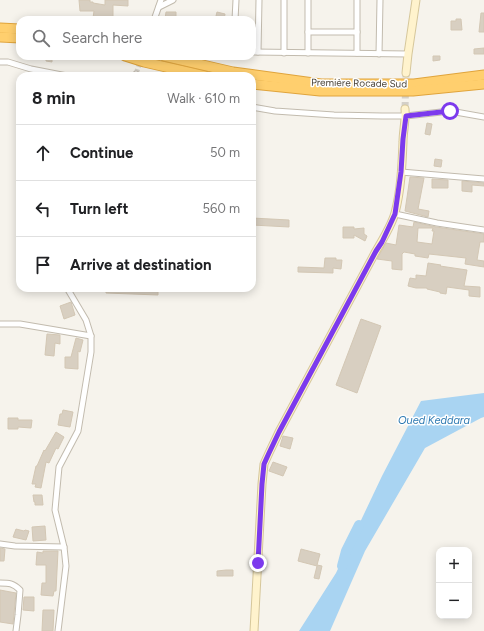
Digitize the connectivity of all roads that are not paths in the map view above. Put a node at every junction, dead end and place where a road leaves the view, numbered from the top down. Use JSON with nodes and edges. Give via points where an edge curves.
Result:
{"nodes":[{"id":1,"x":161,"y":0,"type":"edge"},
{"id":2,"x":173,"y":0,"type":"edge"},
{"id":3,"x":236,"y":0,"type":"edge"},
{"id":4,"x":259,"y":0,"type":"edge"},
{"id":5,"x":284,"y":0,"type":"edge"},
{"id":6,"x":308,"y":0,"type":"edge"},
{"id":7,"x":357,"y":0,"type":"edge"},
{"id":8,"x":380,"y":0,"type":"edge"},
{"id":9,"x":416,"y":0,"type":"edge"},
{"id":10,"x":159,"y":7,"type":"junction"},
{"id":11,"x":156,"y":16,"type":"edge"},
{"id":12,"x":235,"y":16,"type":"edge"},
{"id":13,"x":0,"y":28,"type":"edge"},
{"id":14,"x":16,"y":29,"type":"edge"},
{"id":15,"x":308,"y":32,"type":"junction"},
{"id":16,"x":357,"y":32,"type":"junction"},
{"id":17,"x":0,"y":37,"type":"edge"},
{"id":18,"x":16,"y":38,"type":"edge"},
{"id":19,"x":256,"y":39,"type":"edge"},
{"id":20,"x":256,"y":52,"type":"edge"},
{"id":21,"x":284,"y":53,"type":"junction"},
{"id":22,"x":308,"y":53,"type":"junction"},
{"id":23,"x":357,"y":53,"type":"junction"},
{"id":24,"x":380,"y":54,"type":"junction"},
{"id":25,"x":408,"y":54,"type":"junction"},
{"id":26,"x":138,"y":60,"type":"edge"},
{"id":27,"x":181,"y":60,"type":"edge"},
{"id":28,"x":0,"y":62,"type":"edge"},
{"id":29,"x":46,"y":72,"type":"edge"},
{"id":30,"x":188,"y":72,"type":"edge"},
{"id":31,"x":233,"y":72,"type":"edge"},
{"id":32,"x":406,"y":73,"type":"tunnel mouth"},
{"id":33,"x":256,"y":75,"type":"edge"},
{"id":34,"x":484,"y":76,"type":"edge"},
{"id":35,"x":256,"y":84,"type":"edge"},
{"id":36,"x":484,"y":84,"type":"edge"},
{"id":37,"x":256,"y":108,"type":"edge"},
{"id":38,"x":405,"y":112,"type":"junction"},
{"id":39,"x":484,"y":117,"type":"edge"},
{"id":40,"x":401,"y":172,"type":"junction"},
{"id":41,"x":484,"y":179,"type":"edge"},
{"id":42,"x":395,"y":214,"type":"junction"},
{"id":43,"x":484,"y":230,"type":"edge"},
{"id":44,"x":69,"y":292,"type":"edge"},
{"id":45,"x":0,"y":325,"type":"edge"},
{"id":46,"x":91,"y":336,"type":"junction"},
{"id":47,"x":0,"y":544,"type":"edge"},
{"id":48,"x":64,"y":547,"type":"junction"},
{"id":49,"x":0,"y":583,"type":"edge"},
{"id":50,"x":16,"y":631,"type":"edge"},
{"id":51,"x":58,"y":631,"type":"edge"},
{"id":52,"x":254,"y":631,"type":"edge"}],
"edges":[{"from":1,"to":10,"type":"street"},
{"from":2,"to":10,"type":"street"},
{"from":3,"to":12,"type":"street"},
{"from":4,"to":19,"type":"street"},
{"from":5,"to":21,"type":"street"},
{"from":6,"to":15,"type":"street"},
{"from":7,"to":16,"type":"street"},
{"from":8,"to":24,"type":"street"},
{"from":9,"to":25,"type":"main road"},
{"from":10,"to":11,"type":"street"},
{"from":13,"to":14,"type":"highway"},
{"from":15,"to":16,"type":"street"},
{"from":15,"to":22,"type":"street"},
{"from":16,"to":23,"type":"street"},
{"from":17,"to":18,"type":"highway"},
{"from":20,"to":21,"type":"street"},
{"from":21,"to":22,"type":"street"},
{"from":22,"to":23,"type":"street"},
{"from":23,"to":24,"type":"street"},
{"from":24,"to":25,"type":"street"},
{"from":25,"to":32,"type":"main road"},
{"from":26,"to":30,"type":"highway"},
{"from":27,"to":31,"type":"highway","name":"Première Rocade Sud"},
{"from":28,"to":29,"type":"street"},
{"from":33,"to":34,"type":"highway","name":"Première Rocade Sud","via":[[321,84],[414,84]]},
{"from":35,"to":36,"type":"highway","name":"Première Rocade Sud","via":[[320,91],[414,91]]},
{"from":37,"to":38,"type":"street","via":[[334,115],[382,116]]},
{"from":38,"to":39,"type":"street","via":[[450,111]]},
{"from":38,"to":40,"type":"main road"},
{"from":40,"to":41,"type":"street"},
{"from":40,"to":42,"type":"main road"},
{"from":42,"to":43,"type":"street"},
{"from":42,"to":52,"type":"main road","via":[[264,464]]},
{"from":44,"to":46,"type":"street","via":[[86,320]]},
{"from":45,"to":46,"type":"street","via":[[20,324]]},
{"from":46,"to":48,"type":"street","via":[[91,352],[78,431],[59,467],[54,510]]},
{"from":47,"to":48,"type":"street"},
{"from":48,"to":51,"type":"street","via":[[66,566]]},
{"from":49,"to":50,"type":"street","via":[[15,585],[20,590]]}]}
